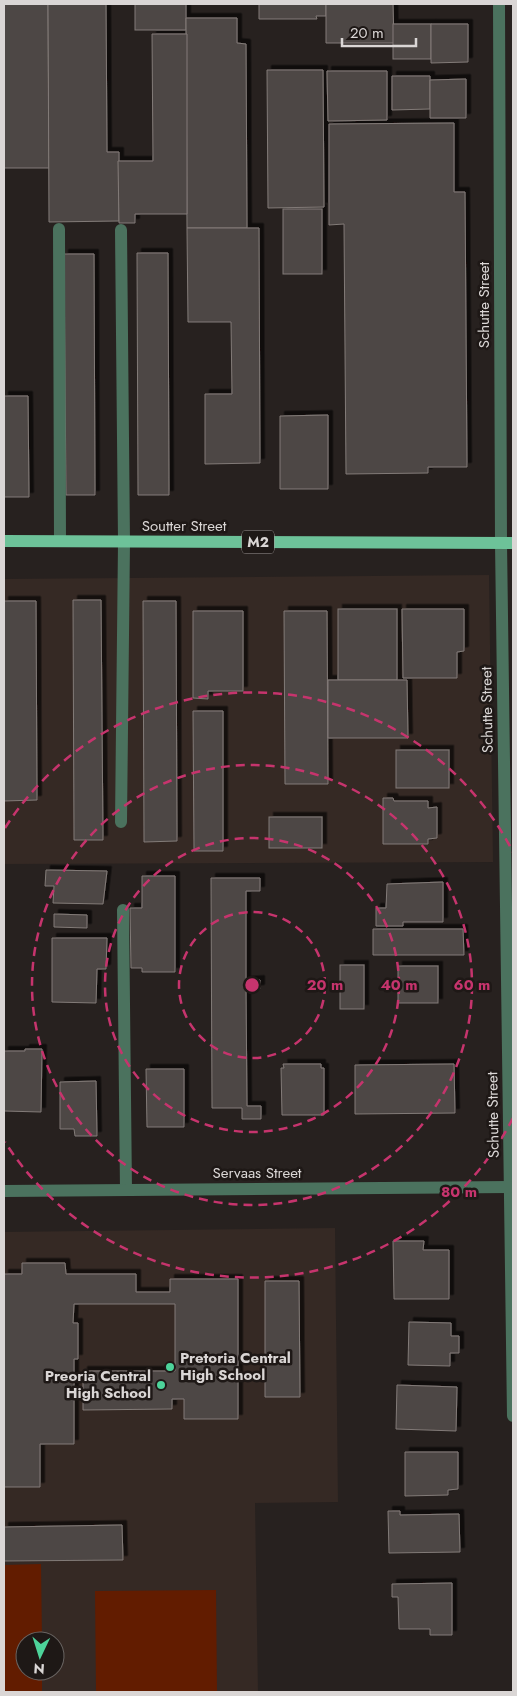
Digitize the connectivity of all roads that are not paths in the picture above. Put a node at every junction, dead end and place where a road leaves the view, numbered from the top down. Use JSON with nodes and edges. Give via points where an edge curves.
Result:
{"nodes":[{"id":1,"x":499,"y":4,"type":"edge"},
{"id":2,"x":59,"y":229,"type":"dead end"},
{"id":3,"x":121,"y":230,"type":"dead end"},
{"id":4,"x":4,"y":541,"type":"edge"},
{"id":5,"x":60,"y":542,"type":"junction"},
{"id":6,"x":124,"y":542,"type":"junction"},
{"id":7,"x":507,"y":543,"type":"edge"},
{"id":8,"x":121,"y":822,"type":"dead end"},
{"id":9,"x":123,"y":910,"type":"dead end"},
{"id":10,"x":510,"y":1187,"type":"junction"},
{"id":11,"x":126,"y":1190,"type":"junction"},
{"id":12,"x":4,"y":1191,"type":"edge"},
{"id":13,"x":513,"y":1416,"type":"edge"}],
"edges":[{"from":1,"to":7,"type":"street","name":"Schutte Street"},
{"from":2,"to":5,"type":"street"},
{"from":3,"to":6,"type":"street"},
{"from":4,"to":5,"type":"main road","name":"Soutter Street","number":"M2"},
{"from":5,"to":6,"type":"main road","name":"Soutter Street","number":"M2"},
{"from":6,"to":7,"type":"main road","name":"Soutter Street","number":"M2"},
{"from":6,"to":8,"type":"street"},
{"from":7,"to":10,"type":"street","name":"Schutte Street"},
{"from":9,"to":11,"type":"street"},
{"from":10,"to":11,"type":"street","name":"Servaas Street"},
{"from":10,"to":13,"type":"street","name":"Schutte Street"},
{"from":11,"to":12,"type":"street","name":"Servaas Street"}]}
